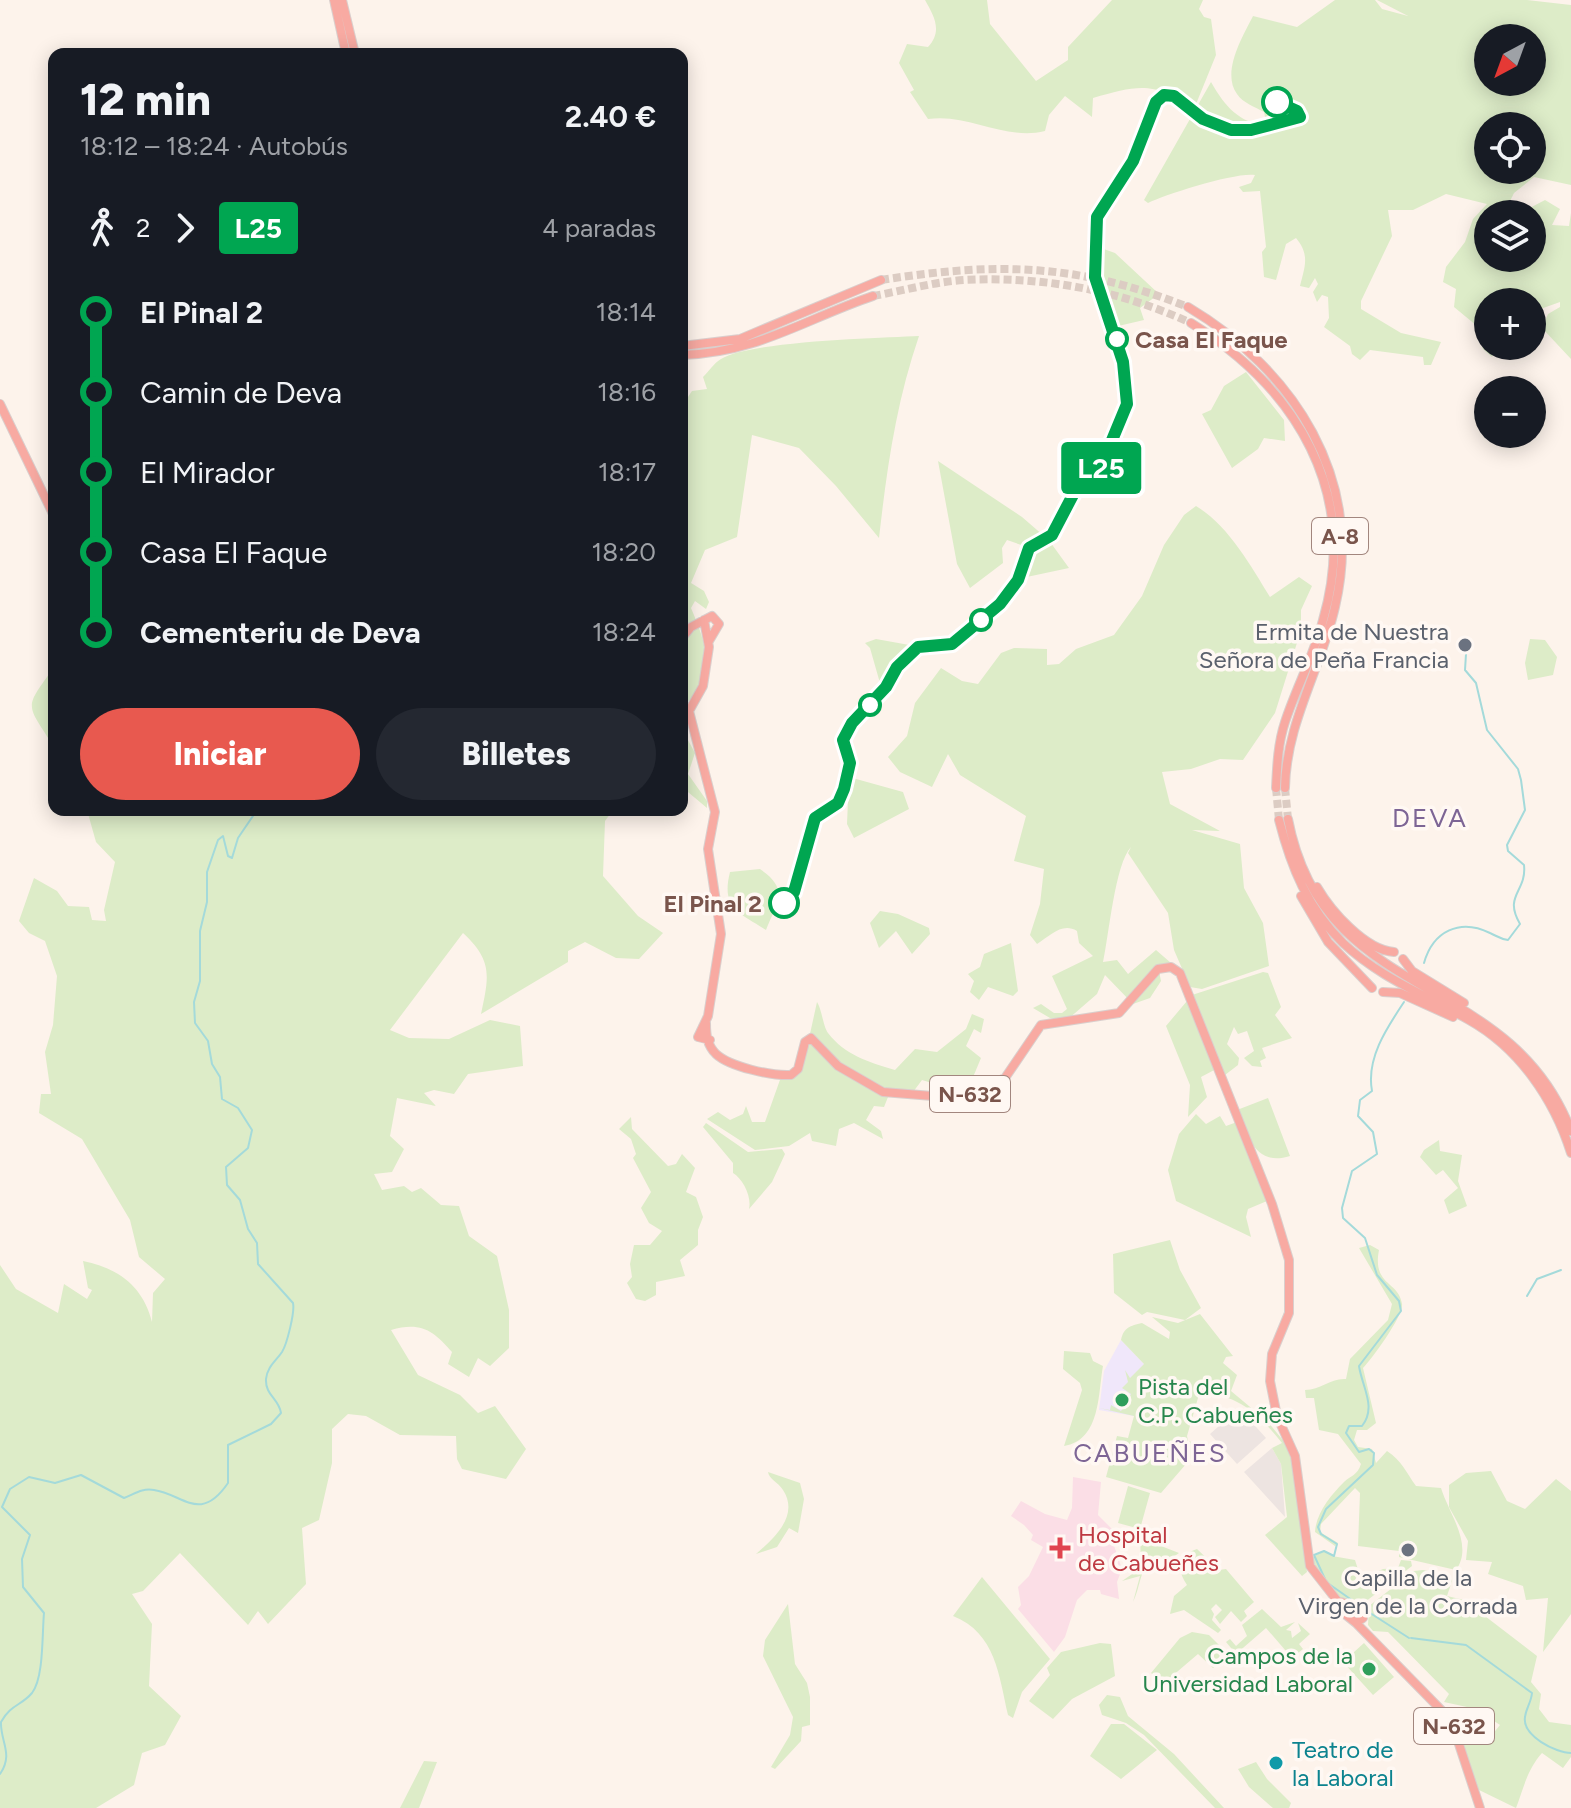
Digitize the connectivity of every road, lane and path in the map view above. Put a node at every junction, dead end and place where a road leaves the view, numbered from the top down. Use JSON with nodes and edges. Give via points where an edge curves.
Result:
{"nodes":[{"id":1,"x":334,"y":0,"type":"edge"},
{"id":2,"x":342,"y":0,"type":"edge"},
{"id":3,"x":345,"y":48,"type":"edge"},
{"id":4,"x":354,"y":48,"type":"edge"},
{"id":5,"x":881,"y":280,"type":"tunnel mouth"},
{"id":6,"x":873,"y":296,"type":"tunnel mouth"},
{"id":7,"x":1188,"y":307,"type":"tunnel mouth"},
{"id":8,"x":1191,"y":323,"type":"tunnel mouth"},
{"id":9,"x":688,"y":345,"type":"edge"},
{"id":10,"x":688,"y":355,"type":"edge"},
{"id":11,"x":0,"y":404,"type":"edge"},
{"id":12,"x":48,"y":504,"type":"edge"},
{"id":13,"x":688,"y":632,"type":"edge"},
{"id":14,"x":1282,"y":822,"type":"junction"},
{"id":15,"x":1394,"y":952,"type":"dead end"},
{"id":16,"x":1403,"y":959,"type":"dead end"},
{"id":17,"x":1372,"y":988,"type":"dead end"},
{"id":18,"x":1383,"y":992,"type":"dead end"},
{"id":19,"x":1511,"y":1041,"type":"junction"},
{"id":20,"x":1568,"y":1134,"type":"edge"},
{"id":21,"x":1571,"y":1153,"type":"edge"},
{"id":22,"x":1349,"y":1609,"type":"junction"},
{"id":23,"x":1360,"y":1620,"type":"junction"},
{"id":24,"x":1480,"y":1808,"type":"edge"}],
"edges":[{"from":1,"to":3,"type":"highway"},
{"from":2,"to":4,"type":"highway"},
{"from":5,"to":9,"type":"highway","via":[[740,339]]},
{"from":6,"to":10,"type":"highway","via":[[761,343]]},
{"from":7,"to":8,"type":"highway","number":"A-8","via":[[1248,347],[1284,385],[1311,428],[1335,493],[1341,537],[1335,606],[1292,732],[1280,788],[1284,725],[1328,601],[1333,538],[1329,511],[1314,457],[1291,413],[1257,371]]},
{"from":11,"to":12,"type":"highway"},
{"from":13,"to":22,"type":"highway","number":"N-632","via":[[694,626],[707,627],[709,641],[703,686],[689,711],[715,812],[708,849],[721,941],[707,1035],[728,1060],[791,1075],[811,1038],[838,1066],[883,1092],[957,1098],[1005,1078],[1041,1025],[1119,1013],[1158,969],[1171,967],[1182,978],[1262,1169],[1292,1273],[1289,1313],[1272,1354],[1270,1381],[1277,1416],[1295,1456],[1310,1566]]},
{"from":14,"to":15,"type":"highway","via":[[1321,894],[1369,942]]},
{"from":14,"to":17,"type":"highway","via":[[1289,869],[1306,907],[1328,942]]},
{"from":14,"to":19,"type":"highway","via":[[1317,899],[1346,936]]},
{"from":14,"to":20,"type":"highway","via":[[1300,885],[1341,941],[1379,971],[1501,1043],[1538,1085]]},
{"from":16,"to":19,"type":"highway","via":[[1412,971]]},
{"from":18,"to":20,"type":"highway","via":[[1400,993],[1490,1037],[1536,1086]]},
{"from":19,"to":20,"type":"highway","via":[[1545,1079]]},
{"from":20,"to":21,"type":"highway"},
{"from":22,"to":23,"type":"highway","via":[[1348,1620]]},
{"from":22,"to":23,"type":"highway","number":"N-632","via":[[1361,1608]]},
{"from":23,"to":24,"type":"highway","number":"N-632","via":[[1451,1720]]}]}
